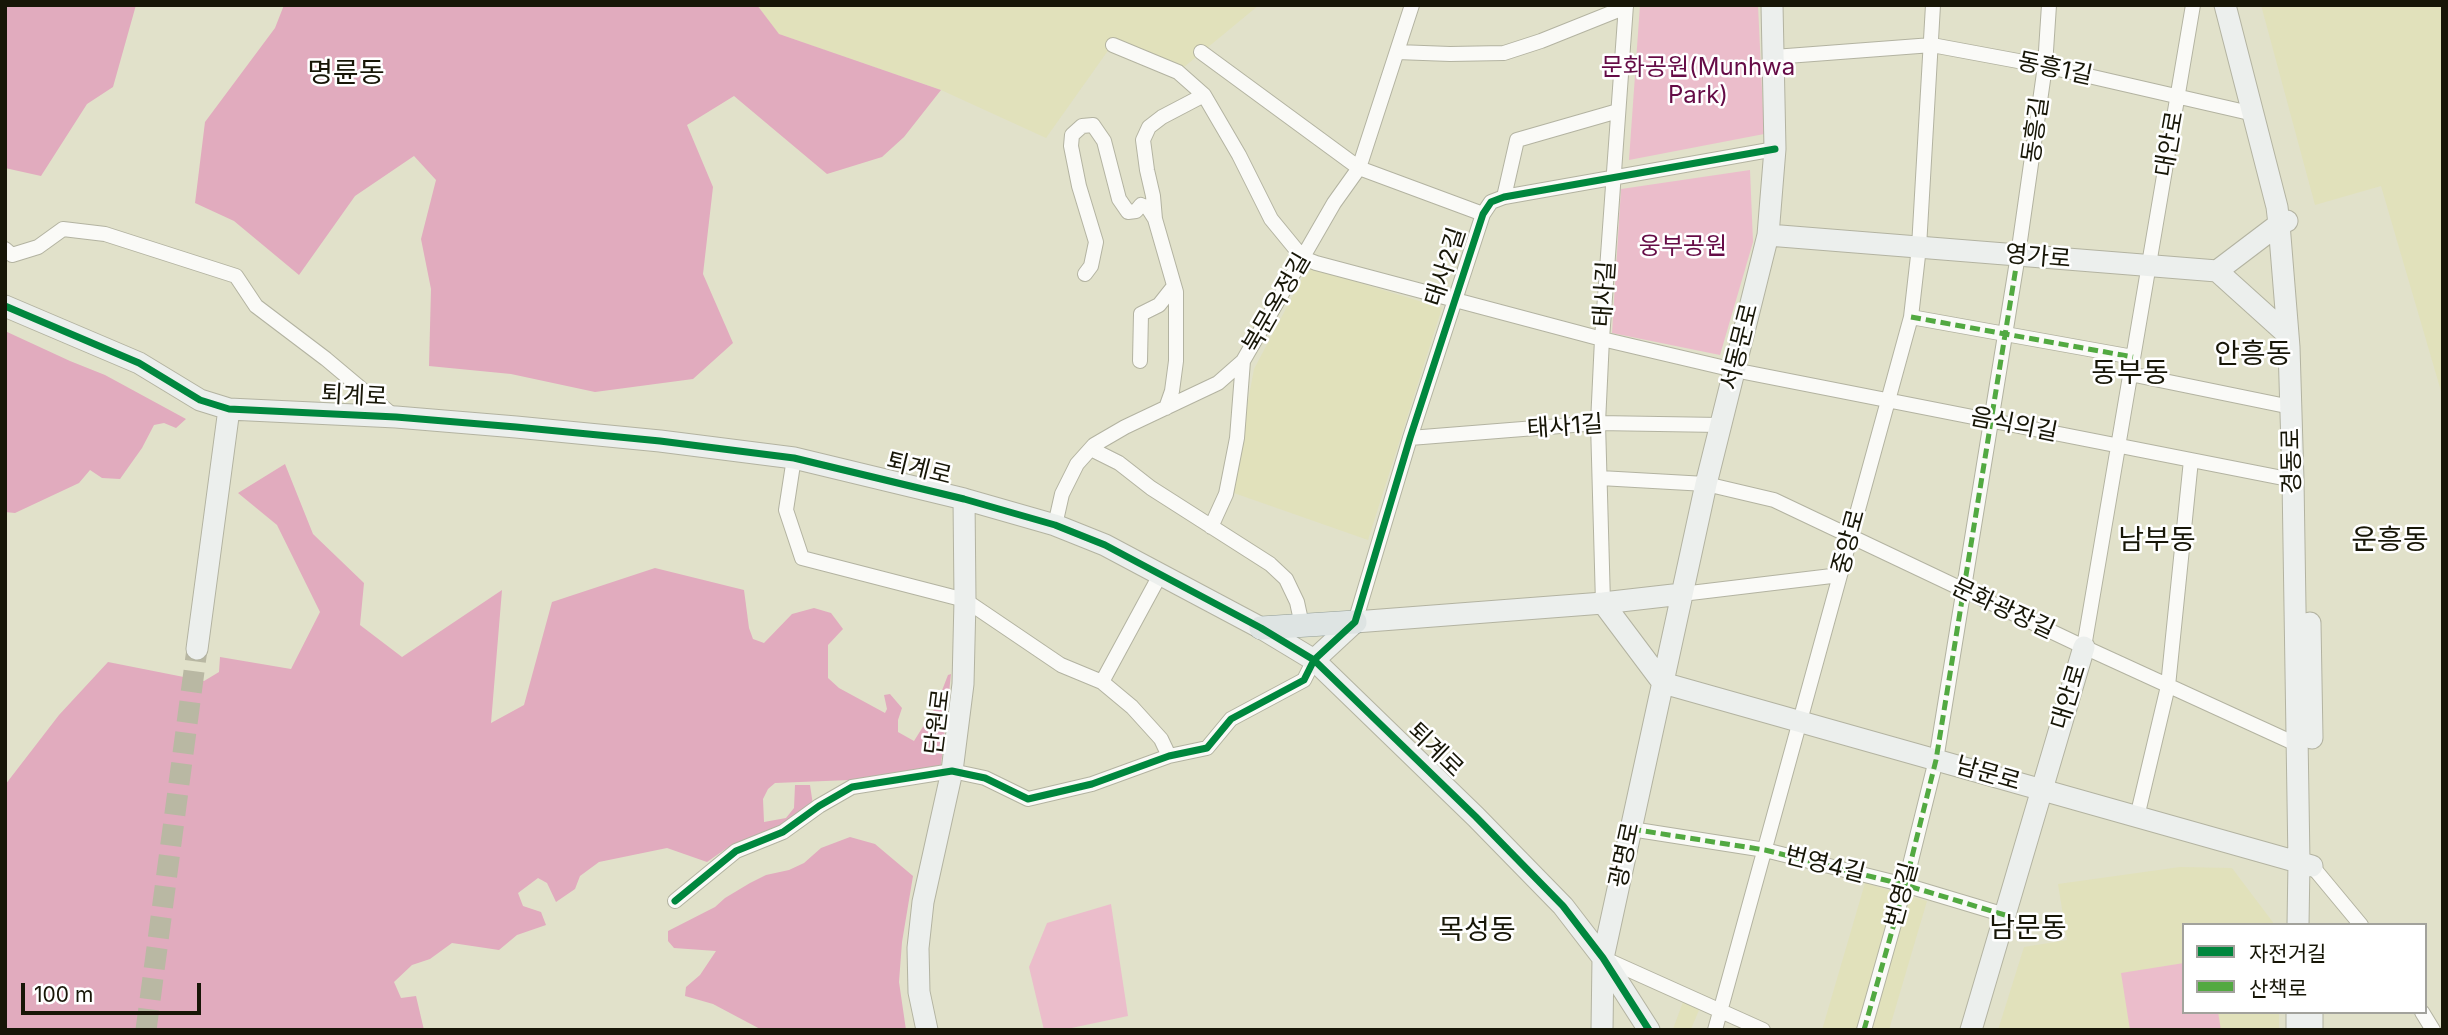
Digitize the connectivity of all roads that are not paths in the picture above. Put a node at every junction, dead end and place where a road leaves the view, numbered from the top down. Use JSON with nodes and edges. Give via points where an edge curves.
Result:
{"nodes":[{"id":1,"x":1412,"y":5,"type":"edge"},
{"id":2,"x":1772,"y":5,"type":"edge"},
{"id":3,"x":1933,"y":5,"type":"edge"},
{"id":4,"x":2049,"y":5,"type":"edge"},
{"id":5,"x":2193,"y":5,"type":"edge"},
{"id":6,"x":2225,"y":5,"type":"edge"},
{"id":7,"x":2239,"y":5,"type":"edge"},
{"id":8,"x":1626,"y":6,"type":"edge"},
{"id":9,"x":1112,"y":45,"type":"dead end"},
{"id":10,"x":1932,"y":45,"type":"junction"},
{"id":11,"x":1201,"y":52,"type":"dead end"},
{"id":12,"x":1397,"y":52,"type":"junction"},
{"id":13,"x":1774,"y":57,"type":"junction"},
{"id":14,"x":2045,"y":66,"type":"junction"},
{"id":15,"x":1204,"y":95,"type":"junction"},
{"id":16,"x":2178,"y":96,"type":"junction"},
{"id":17,"x":1618,"y":111,"type":"junction"},
{"id":18,"x":2254,"y":114,"type":"junction"},
{"id":19,"x":1775,"y":149,"type":"junction"},
{"id":20,"x":1359,"y":168,"type":"junction"},
{"id":21,"x":1612,"y":178,"type":"junction"},
{"id":22,"x":1504,"y":197,"type":"junction"},
{"id":23,"x":1483,"y":214,"type":"junction"},
{"id":24,"x":1155,"y":219,"type":"junction"},
{"id":25,"x":2285,"y":221,"type":"junction"},
{"id":26,"x":1768,"y":235,"type":"junction"},
{"id":27,"x":1919,"y":247,"type":"junction"},
{"id":28,"x":5,"y":248,"type":"edge"},
{"id":29,"x":2018,"y":255,"type":"junction"},
{"id":30,"x":1303,"y":258,"type":"junction"},
{"id":31,"x":2149,"y":266,"type":"junction"},
{"id":32,"x":2217,"y":271,"type":"junction"},
{"id":33,"x":1085,"y":274,"type":"dead end"},
{"id":34,"x":1174,"y":286,"type":"junction"},
{"id":35,"x":1455,"y":300,"type":"junction"},
{"id":36,"x":5,"y":306,"type":"edge"},
{"id":37,"x":1911,"y":317,"type":"junction"},
{"id":38,"x":2005,"y":334,"type":"junction"},
{"id":39,"x":2288,"y":335,"type":"junction"},
{"id":40,"x":1602,"y":339,"type":"junction"},
{"id":41,"x":2133,"y":357,"type":"junction"},
{"id":42,"x":1140,"y":361,"type":"dead end"},
{"id":43,"x":1243,"y":361,"type":"junction"},
{"id":44,"x":1734,"y":370,"type":"junction"},
{"id":45,"x":2130,"y":373,"type":"junction"},
{"id":46,"x":1888,"y":400,"type":"junction"},
{"id":47,"x":2291,"y":407,"type":"junction"},
{"id":48,"x":1166,"y":408,"type":"junction"},
{"id":49,"x":229,"y":409,"type":"junction"},
{"id":50,"x":396,"y":417,"type":"junction"},
{"id":51,"x":1991,"y":421,"type":"junction"},
{"id":52,"x":1598,"y":424,"type":"junction"},
{"id":53,"x":1720,"y":425,"type":"junction"},
{"id":54,"x":1410,"y":439,"type":"junction"},
{"id":55,"x":2118,"y":446,"type":"junction"},
{"id":56,"x":1091,"y":449,"type":"junction"},
{"id":57,"x":794,"y":458,"type":"junction"},
{"id":58,"x":2191,"y":460,"type":"junction"},
{"id":59,"x":1600,"y":478,"type":"junction"},
{"id":60,"x":2293,"y":480,"type":"junction"},
{"id":61,"x":1706,"y":484,"type":"junction"},
{"id":62,"x":964,"y":499,"type":"junction"},
{"id":63,"x":1055,"y":525,"type":"junction"},
{"id":64,"x":1211,"y":527,"type":"junction"},
{"id":65,"x":1850,"y":536,"type":"junction"},
{"id":66,"x":1160,"y":575,"type":"junction"},
{"id":67,"x":1840,"y":575,"type":"junction"},
{"id":68,"x":1964,"y":591,"type":"junction"},
{"id":69,"x":1682,"y":594,"type":"junction"},
{"id":70,"x":965,"y":600,"type":"junction"},
{"id":71,"x":1603,"y":603,"type":"junction"},
{"id":72,"x":1355,"y":622,"type":"junction"},
{"id":73,"x":1302,"y":625,"type":"junction"},
{"id":74,"x":1261,"y":628,"type":"junction"},
{"id":75,"x":2084,"y":648,"type":"junction"},
{"id":76,"x":197,"y":649,"type":"tunnel mouth"},
{"id":77,"x":1314,"y":660,"type":"junction"},
{"id":78,"x":1102,"y":682,"type":"junction"},
{"id":79,"x":1664,"y":683,"type":"junction"},
{"id":80,"x":2168,"y":686,"type":"junction"},
{"id":81,"x":1800,"y":722,"type":"junction"},
{"id":82,"x":2298,"y":745,"type":"junction"},
{"id":83,"x":1169,"y":756,"type":"junction"},
{"id":84,"x":1936,"y":760,"type":"junction"},
{"id":85,"x":952,"y":771,"type":"junction"},
{"id":86,"x":2041,"y":790,"type":"junction"},
{"id":87,"x":2137,"y":817,"type":"junction"},
{"id":88,"x":1631,"y":829,"type":"junction"},
{"id":89,"x":1765,"y":850,"type":"junction"},
{"id":90,"x":2306,"y":864,"type":"junction"},
{"id":91,"x":1905,"y":885,"type":"junction"},
{"id":92,"x":675,"y":901,"type":"dead end"},
{"id":93,"x":2005,"y":915,"type":"junction"},
{"id":94,"x":2298,"y":923,"type":"edge"},
{"id":95,"x":2312,"y":923,"type":"edge"},
{"id":96,"x":2359,"y":923,"type":"edge"},
{"id":97,"x":1603,"y":958,"type":"junction"},
{"id":98,"x":1720,"y":1011,"type":"junction"},
{"id":99,"x":2422,"y":1014,"type":"edge"},
{"id":100,"x":927,"y":1030,"type":"edge"},
{"id":101,"x":1602,"y":1030,"type":"edge"},
{"id":102,"x":1649,"y":1030,"type":"edge"},
{"id":103,"x":1716,"y":1030,"type":"edge"},
{"id":104,"x":1763,"y":1030,"type":"edge"},
{"id":105,"x":1864,"y":1030,"type":"edge"},
{"id":106,"x":1971,"y":1030,"type":"edge"},
{"id":107,"x":2432,"y":1030,"type":"edge"}],
"edges":[{"from":1,"to":12,"type":"street","name":"북문옥정길"},
{"from":2,"to":13,"type":"street","name":"서동문로"},
{"from":3,"to":10,"type":"street","name":"중앙로"},
{"from":4,"to":14,"type":"street","name":"동흥길"},
{"from":5,"to":16,"type":"street","name":"대안로"},
{"from":6,"to":18,"type":"street","name":"경동로"},
{"from":7,"to":25,"type":"street","name":"경동로"},
{"from":8,"to":12,"type":"street","name":"태사길","via":[[1504,53]]},
{"from":8,"to":17,"type":"street","name":"태사길"},
{"from":9,"to":15,"type":"street","via":[[1178,72]]},
{"from":10,"to":13,"type":"street"},
{"from":10,"to":14,"type":"street","name":"동흥1길"},
{"from":10,"to":27,"type":"street","name":"중앙로"},
{"from":11,"to":20,"type":"street","name":"태사2길"},
{"from":12,"to":20,"type":"street","name":"북문옥정길"},
{"from":13,"to":19,"type":"street","name":"서동문로"},
{"from":14,"to":16,"type":"street","name":"동흥1길"},
{"from":14,"to":29,"type":"street","name":"동흥길"},
{"from":15,"to":24,"type":"street","via":[[1162,117],[1149,127],[1143,140]]},
{"from":15,"to":30,"type":"street","via":[[1271,219]]},
{"from":16,"to":18,"type":"street","name":"대안로"},
{"from":16,"to":31,"type":"street","name":"대안로"},
{"from":17,"to":21,"type":"street","name":"태사길"},
{"from":17,"to":22,"type":"street","via":[[1517,140]]},
{"from":18,"to":25,"type":"street","name":"경동로","via":[[2277,207]]},
{"from":19,"to":21,"type":"street","name":"태사2길"},
{"from":19,"to":26,"type":"street","name":"서동문로"},
{"from":20,"to":23,"type":"street","name":"태사2길"},
{"from":20,"to":30,"type":"street","name":"북문옥정길"},
{"from":21,"to":22,"type":"street","name":"태사2길"},
{"from":21,"to":40,"type":"street","name":"태사길"},
{"from":22,"to":23,"type":"street","name":"태사2길","via":[[1491,202]]},
{"from":23,"to":35,"type":"street","name":"태사2길"},
{"from":24,"to":33,"type":"street","via":[[1141,205],[1128,212],[1119,199],[1104,141],[1093,125],[1082,126],[1072,135],[1071,146],[1096,242]]},
{"from":24,"to":34,"type":"street"},
{"from":25,"to":32,"type":"street"},
{"from":25,"to":39,"type":"street","name":"경동로"},
{"from":25,"to":90,"type":"street","name":"경동로","via":[[2302,338],[2307,480],[2312,696]]},
{"from":26,"to":27,"type":"street","name":"영가로"},
{"from":26,"to":44,"type":"street","name":"서동문로"},
{"from":27,"to":29,"type":"street","name":"영가로"},
{"from":27,"to":37,"type":"street","name":"중앙로"},
{"from":28,"to":50,"type":"street","via":[[12,255],[38,247],[63,229],[105,234],[236,276],[256,306]]},
{"from":29,"to":31,"type":"street","name":"영가로"},
{"from":29,"to":38,"type":"street","name":"동흥길"},
{"from":30,"to":35,"type":"street","name":"태사2길"},
{"from":30,"to":43,"type":"street","name":"북문옥정길"},
{"from":31,"to":32,"type":"street","name":"영가로"},
{"from":31,"to":41,"type":"street","name":"대안로"},
{"from":32,"to":39,"type":"street"},
{"from":34,"to":42,"type":"street","via":[[1159,304],[1141,314]]},
{"from":34,"to":48,"type":"street","via":[[1176,361]]},
{"from":35,"to":40,"type":"street","name":"음식의길"},
{"from":35,"to":54,"type":"street","name":"태사2길"},
{"from":36,"to":49,"type":"street","name":"퇴계로","via":[[139,362],[200,400]]},
{"from":37,"to":38,"type":"street"},
{"from":37,"to":46,"type":"street","name":"중앙로"},
{"from":38,"to":41,"type":"street"},
{"from":38,"to":51,"type":"street","name":"동흥길"},
{"from":39,"to":47,"type":"street","name":"경동로"},
{"from":40,"to":44,"type":"street","name":"음식의길"},
{"from":40,"to":52,"type":"street","name":"태사길"},
{"from":41,"to":45,"type":"street","name":"대안로"},
{"from":43,"to":48,"type":"street","name":"북문옥정길","via":[[1218,383]]},
{"from":43,"to":64,"type":"street","via":[[1237,438],[1226,494]]},
{"from":44,"to":46,"type":"street","name":"음식의길"},
{"from":44,"to":53,"type":"street","name":"서동문로"},
{"from":45,"to":47,"type":"street"},
{"from":45,"to":55,"type":"street","name":"대안로"},
{"from":46,"to":51,"type":"street","name":"음식의길"},
{"from":46,"to":65,"type":"street","name":"중앙로"},
{"from":47,"to":60,"type":"street","name":"경동로"},
{"from":48,"to":56,"type":"street","name":"북문옥정길"},
{"from":49,"to":50,"type":"street","name":"퇴계로"},
{"from":49,"to":76,"type":"street"},
{"from":50,"to":57,"type":"street","name":"퇴계로"},
{"from":51,"to":55,"type":"street","name":"음식의길"},
{"from":51,"to":68,"type":"street","name":"동흥길"},
{"from":52,"to":53,"type":"street","name":"태사1길"},
{"from":52,"to":54,"type":"street","name":"태사1길"},
{"from":52,"to":59,"type":"street","name":"태사길"},
{"from":53,"to":61,"type":"street","name":"서동문로"},
{"from":54,"to":72,"type":"street","name":"태사2길"},
{"from":55,"to":58,"type":"street","name":"음식의길"},
{"from":55,"to":75,"type":"street","name":"대안로"},
{"from":56,"to":63,"type":"street","name":"북문옥정길","via":[[1067,484]]},
{"from":56,"to":64,"type":"street","via":[[1119,463]]},
{"from":57,"to":62,"type":"street","name":"퇴계로"},
{"from":57,"to":70,"type":"street","via":[[786,510],[802,558]]},
{"from":58,"to":60,"type":"street","name":"음식의길"},
{"from":58,"to":80,"type":"street"},
{"from":59,"to":61,"type":"street"},
{"from":59,"to":71,"type":"street","name":"태사길"},
{"from":60,"to":82,"type":"street","name":"경동로"},
{"from":61,"to":65,"type":"street","name":"문화광장길","via":[[1774,500]]},
{"from":61,"to":69,"type":"street","name":"서동문로"},
{"from":62,"to":63,"type":"street","name":"퇴계로"},
{"from":62,"to":70,"type":"street","name":"단원로"},
{"from":63,"to":66,"type":"street","name":"퇴계로"},
{"from":64,"to":73,"type":"street","via":[[1286,579]]},
{"from":65,"to":67,"type":"street","name":"중앙로"},
{"from":65,"to":68,"type":"street","name":"문화광장길"},
{"from":66,"to":74,"type":"street","name":"퇴계로"},
{"from":66,"to":78,"type":"street"},
{"from":67,"to":69,"type":"street"},
{"from":67,"to":81,"type":"street","name":"중앙로"},
{"from":68,"to":75,"type":"street","name":"문화광장길"},
{"from":68,"to":84,"type":"street","name":"번영길"},
{"from":69,"to":71,"type":"street"},
{"from":69,"to":79,"type":"street","name":"서동문로"},
{"from":70,"to":78,"type":"street","via":[[1061,664]]},
{"from":70,"to":85,"type":"street","name":"단원로","via":[[963,684]]},
{"from":71,"to":72,"type":"street"},
{"from":71,"to":79,"type":"street"},
{"from":72,"to":73,"type":"main road"},
{"from":72,"to":77,"type":"street"},
{"from":73,"to":74,"type":"main road"},
{"from":74,"to":77,"type":"street","name":"퇴계로"},
{"from":75,"to":80,"type":"street","name":"문화광장길"},
{"from":75,"to":86,"type":"street","name":"대안로"},
{"from":77,"to":83,"type":"street","via":[[1304,680],[1231,719],[1208,748]]},
{"from":77,"to":97,"type":"street","name":"퇴계로","via":[[1563,906]]},
{"from":78,"to":83,"type":"street","via":[[1161,739]]},
{"from":79,"to":81,"type":"street","name":"남문로"},
{"from":79,"to":88,"type":"street","name":"광명로"},
{"from":80,"to":82,"type":"street","name":"문화광장길"},
{"from":80,"to":87,"type":"street"},
{"from":81,"to":84,"type":"street","name":"남문로"},
{"from":81,"to":89,"type":"street","name":"중앙로"},
{"from":82,"to":90,"type":"street","name":"경동로"},
{"from":83,"to":85,"type":"street","via":[[1092,784],[1028,799],[985,778]]},
{"from":84,"to":86,"type":"street","name":"남문로"},
{"from":84,"to":91,"type":"street","name":"번영길"},
{"from":85,"to":92,"type":"street","via":[[852,787],[783,832],[736,851]]},
{"from":85,"to":100,"type":"street","name":"단원로","via":[[923,902],[918,948],[919,992]]},
{"from":86,"to":87,"type":"street","name":"남문로"},
{"from":86,"to":93,"type":"street","name":"대안로"},
{"from":87,"to":90,"type":"street","name":"남문로"},
{"from":88,"to":89,"type":"street"},
{"from":88,"to":97,"type":"street","name":"광명로"},
{"from":89,"to":91,"type":"street","name":"번영4길"},
{"from":89,"to":98,"type":"street","name":"중앙로"},
{"from":90,"to":94,"type":"street","name":"경동로"},
{"from":90,"to":95,"type":"street","name":"경동로"},
{"from":90,"to":96,"type":"street"},
{"from":91,"to":93,"type":"street","name":"번영4길"},
{"from":91,"to":105,"type":"street","name":"번영길"},
{"from":93,"to":106,"type":"street","name":"대안로"},
{"from":97,"to":98,"type":"street"},
{"from":97,"to":101,"type":"street","name":"광명로"},
{"from":97,"to":102,"type":"street","name":"퇴계로"},
{"from":98,"to":103,"type":"street","name":"중앙로"},
{"from":98,"to":104,"type":"street"},
{"from":99,"to":107,"type":"street"}]}
